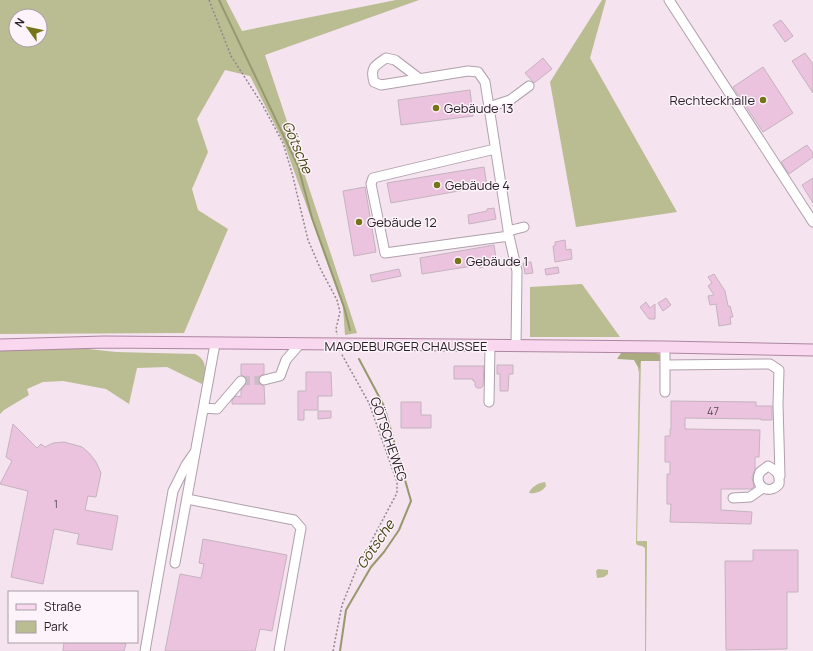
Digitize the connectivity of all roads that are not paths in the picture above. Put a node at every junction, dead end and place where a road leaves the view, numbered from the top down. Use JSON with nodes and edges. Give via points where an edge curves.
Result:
{"nodes":[{"id":1,"x":669,"y":0,"type":"edge"},
{"id":2,"x":420,"y":79,"type":"junction"},
{"id":3,"x":529,"y":86,"type":"dead end"},
{"id":4,"x":489,"y":107,"type":"junction"},
{"id":5,"x":495,"y":149,"type":"junction"},
{"id":6,"x":813,"y":222,"type":"edge"},
{"id":7,"x":524,"y":227,"type":"dead end"},
{"id":8,"x":508,"y":234,"type":"junction"},
{"id":9,"x":215,"y":344,"type":"junction"},
{"id":10,"x":0,"y":345,"type":"edge"},
{"id":11,"x":299,"y":345,"type":"junction"},
{"id":12,"x":490,"y":346,"type":"junction"},
{"id":13,"x":516,"y":346,"type":"junction"},
{"id":14,"x":665,"y":347,"type":"junction"},
{"id":15,"x":813,"y":350,"type":"edge"},
{"id":16,"x":665,"y":366,"type":"junction"},
{"id":17,"x":264,"y":380,"type":"tunnel mouth"},
{"id":18,"x":241,"y":381,"type":"dead end"},
{"id":19,"x":666,"y":392,"type":"dead end"},
{"id":20,"x":489,"y":402,"type":"dead end"},
{"id":21,"x":204,"y":408,"type":"junction"},
{"id":22,"x":197,"y":449,"type":"junction"},
{"id":23,"x":780,"y":476,"type":"junction"},
{"id":24,"x":763,"y":488,"type":"junction"},
{"id":25,"x":733,"y":498,"type":"dead end"},
{"id":26,"x":187,"y":500,"type":"junction"},
{"id":27,"x":175,"y":563,"type":"dead end"},
{"id":28,"x":145,"y":651,"type":"edge"},
{"id":29,"x":279,"y":651,"type":"edge"}],
"edges":[{"from":1,"to":6,"type":"street"},
{"from":2,"to":2,"type":"street","via":[[381,85],[374,82],[372,74],[374,66],[386,58],[395,60]]},
{"from":2,"to":4,"type":"street","via":[[468,71],[478,72],[485,82]]},
{"from":3,"to":4,"type":"street","via":[[510,100]]},
{"from":4,"to":5,"type":"street"},
{"from":5,"to":8,"type":"street"},
{"from":5,"to":8,"type":"street","via":[[373,178],[371,184],[385,253]]},
{"from":7,"to":8,"type":"street"},
{"from":8,"to":13,"type":"street","via":[[516,271]]},
{"from":9,"to":10,"type":"main road","name":"MAGDEBURGER CHAUSSEE","via":[[104,342]]},
{"from":9,"to":11,"type":"main road","name":"MAGDEBURGER CHAUSSEE"},
{"from":9,"to":21,"type":"street"},
{"from":11,"to":12,"type":"main road","name":"MAGDEBURGER CHAUSSEE","via":[[337,342]]},
{"from":11,"to":17,"type":"street","via":[[286,360],[280,376]]},
{"from":12,"to":13,"type":"main road","name":"MAGDEBURGER CHAUSSEE"},
{"from":12,"to":20,"type":"street"},
{"from":13,"to":14,"type":"main road","name":"MAGDEBURGER CHAUSSEE"},
{"from":14,"to":15,"type":"main road","name":"MAGDEBURGER CHAUSSEE"},
{"from":14,"to":16,"type":"street"},
{"from":16,"to":19,"type":"street"},
{"from":16,"to":23,"type":"street","via":[[770,364],[779,370]]},
{"from":18,"to":21,"type":"street","via":[[218,409]]},
{"from":21,"to":22,"type":"street"},
{"from":22,"to":26,"type":"street"},
{"from":22,"to":28,"type":"street","via":[[173,491]]},
{"from":23,"to":24,"type":"street","via":[[776,487],[770,490]]},
{"from":23,"to":24,"type":"street","via":[[776,470],[768,466],[762,470],[758,479]]},
{"from":24,"to":25,"type":"street","via":[[750,497]]},
{"from":26,"to":27,"type":"street"},
{"from":26,"to":29,"type":"street","via":[[294,520],[302,528]]}]}
